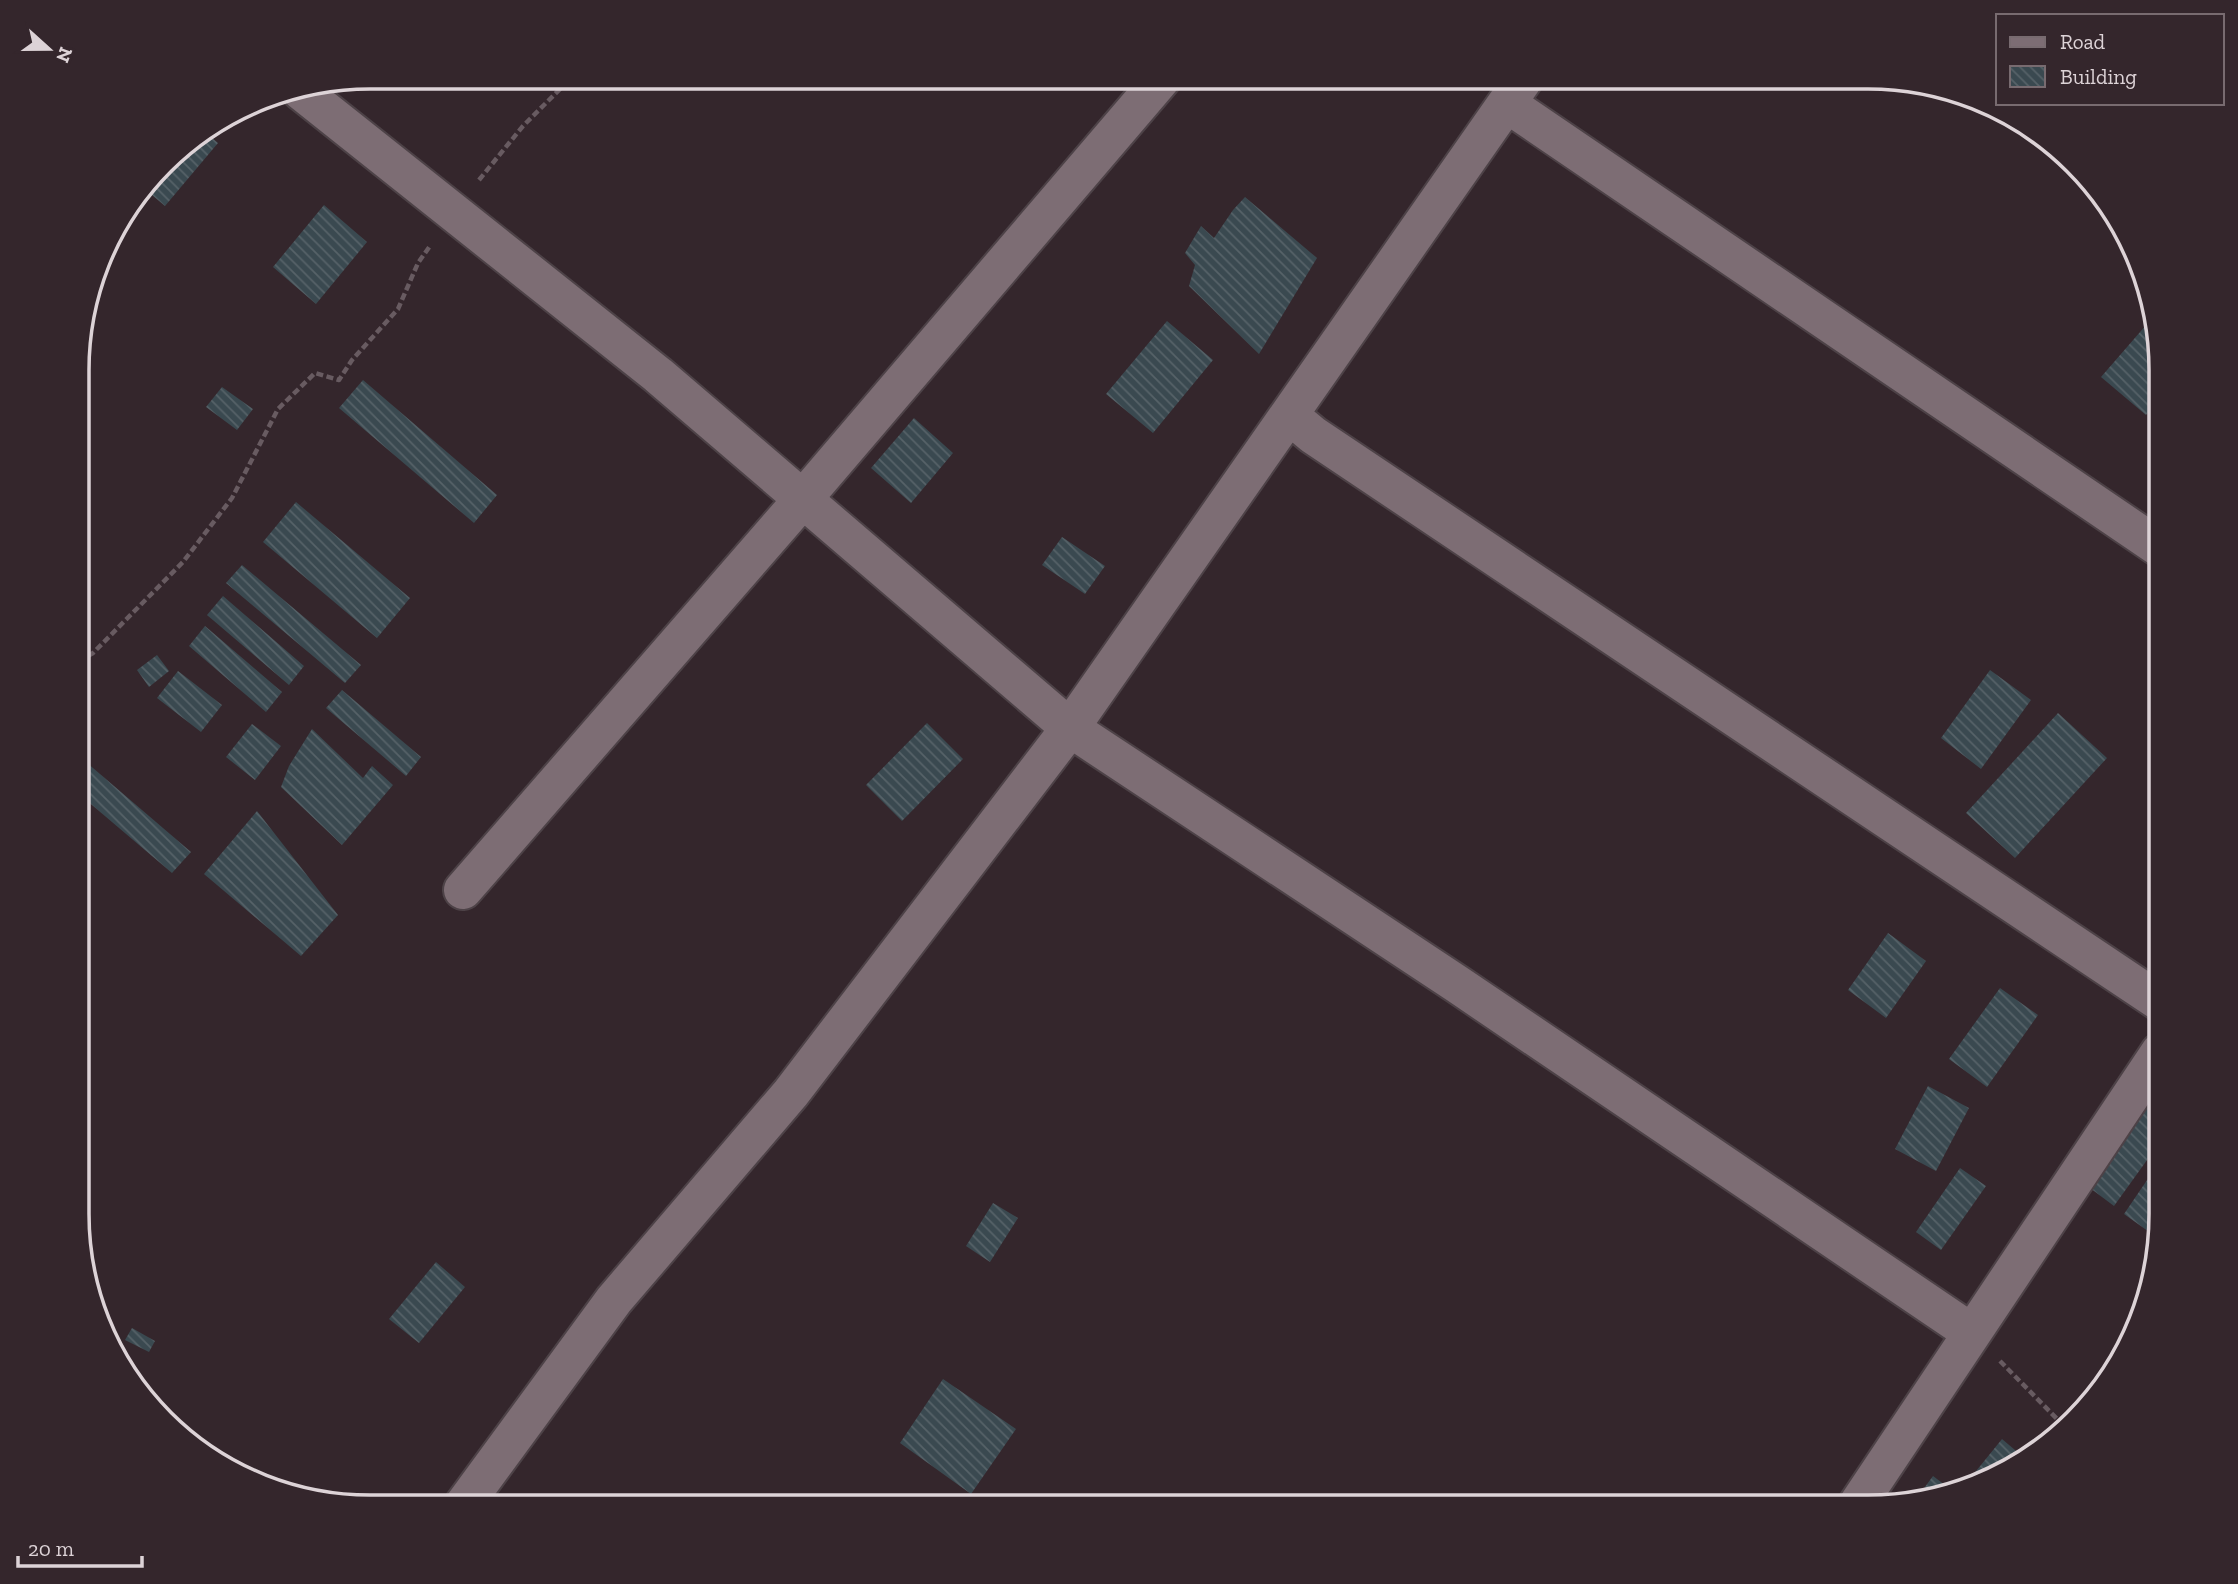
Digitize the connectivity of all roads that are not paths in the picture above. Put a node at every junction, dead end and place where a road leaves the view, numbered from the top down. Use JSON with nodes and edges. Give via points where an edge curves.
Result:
{"nodes":[{"id":1,"x":1153,"y":89,"type":"edge"},
{"id":2,"x":1517,"y":91,"type":"edge"},
{"id":3,"x":308,"y":97,"type":"edge"},
{"id":4,"x":1289,"y":415,"type":"junction"},
{"id":5,"x":802,"y":500,"type":"junction"},
{"id":6,"x":2149,"y":540,"type":"edge"},
{"id":7,"x":1070,"y":728,"type":"junction"},
{"id":8,"x":463,"y":890,"type":"dead end"},
{"id":9,"x":2149,"y":995,"type":"edge"},
{"id":10,"x":2149,"y":1068,"type":"edge"},
{"id":11,"x":1972,"y":1333,"type":"junction"},
{"id":12,"x":471,"y":1495,"type":"edge"},
{"id":13,"x":1864,"y":1495,"type":"edge"}],
"edges":[{"from":1,"to":5,"type":"street"},
{"from":2,"to":4,"type":"street"},
{"from":2,"to":6,"type":"street"},
{"from":3,"to":5,"type":"street","via":[[658,375]]},
{"from":4,"to":7,"type":"street"},
{"from":4,"to":9,"type":"street"},
{"from":5,"to":7,"type":"street"},
{"from":5,"to":8,"type":"street"},
{"from":7,"to":11,"type":"street"},
{"from":7,"to":12,"type":"street","via":[[791,1093],[614,1300]]},
{"from":10,"to":11,"type":"street"},
{"from":11,"to":13,"type":"street"}]}
